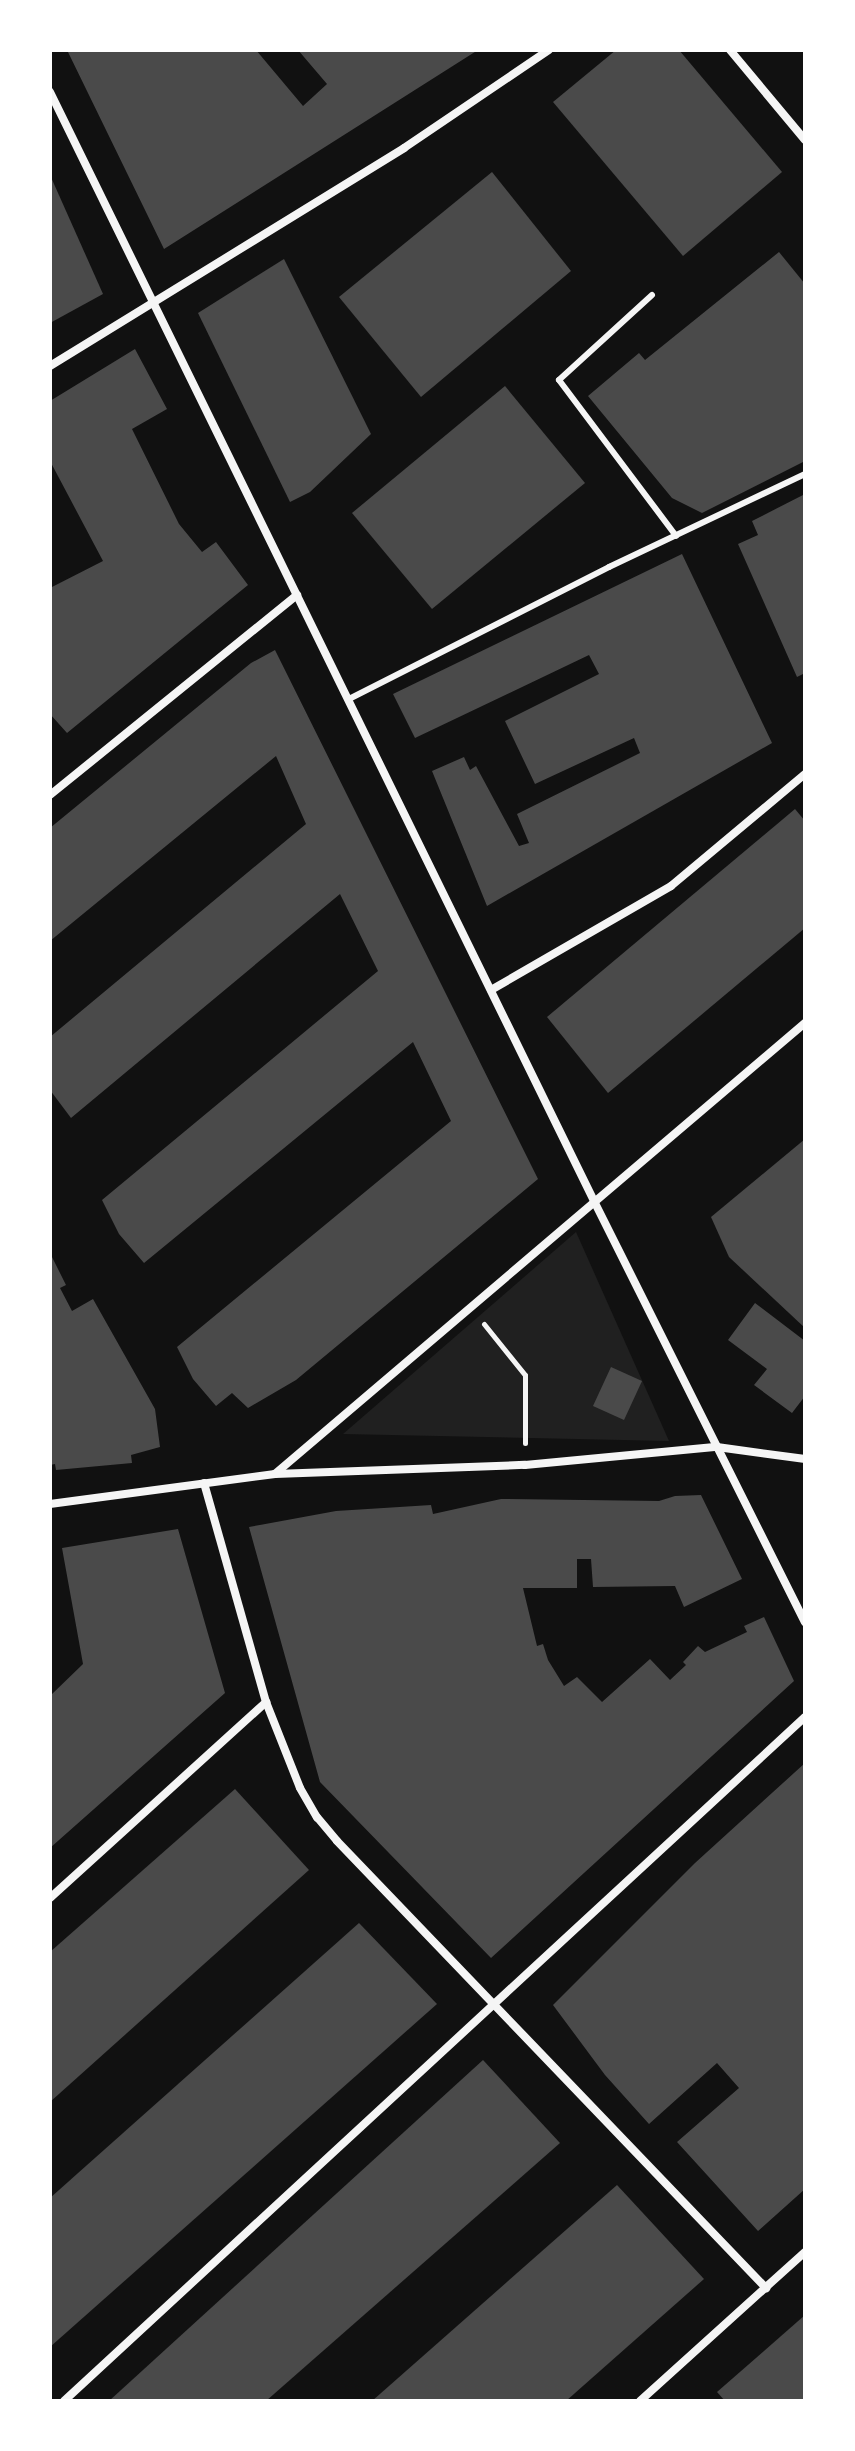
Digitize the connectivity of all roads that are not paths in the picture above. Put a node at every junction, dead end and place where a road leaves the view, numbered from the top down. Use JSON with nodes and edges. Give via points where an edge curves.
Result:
{"nodes":[{"id":1,"x":549,"y":50,"type":"edge"},
{"id":2,"x":730,"y":50,"type":"edge"},
{"id":3,"x":50,"y":92,"type":"edge"},
{"id":4,"x":805,"y":140,"type":"edge"},
{"id":5,"x":652,"y":295,"type":"dead end"},
{"id":6,"x":155,"y":303,"type":"junction"},
{"id":7,"x":50,"y":366,"type":"edge"},
{"id":8,"x":805,"y":474,"type":"edge"},
{"id":9,"x":676,"y":536,"type":"junction"},
{"id":10,"x":297,"y":595,"type":"junction"},
{"id":11,"x":349,"y":699,"type":"junction"},
{"id":12,"x":805,"y":774,"type":"edge"},
{"id":13,"x":50,"y":795,"type":"edge"},
{"id":14,"x":491,"y":990,"type":"junction"},
{"id":15,"x":805,"y":1023,"type":"edge"},
{"id":16,"x":594,"y":1201,"type":"junction"},
{"id":17,"x":717,"y":1447,"type":"junction"},
{"id":18,"x":805,"y":1459,"type":"edge"},
{"id":19,"x":275,"y":1474,"type":"junction"},
{"id":20,"x":204,"y":1483,"type":"junction"},
{"id":21,"x":50,"y":1504,"type":"edge"},
{"id":22,"x":805,"y":1622,"type":"edge"},
{"id":23,"x":266,"y":1702,"type":"junction"},
{"id":24,"x":805,"y":1717,"type":"edge"},
{"id":25,"x":50,"y":1898,"type":"edge"},
{"id":26,"x":495,"y":2004,"type":"junction"},
{"id":27,"x":805,"y":2252,"type":"edge"},
{"id":28,"x":766,"y":2288,"type":"junction"},
{"id":29,"x":64,"y":2401,"type":"edge"},
{"id":30,"x":640,"y":2401,"type":"edge"}],
"edges":[{"from":1,"to":6,"type":"street","via":[[404,148]]},
{"from":2,"to":4,"type":"street"},
{"from":3,"to":6,"type":"street"},
{"from":5,"to":9,"type":"lane","via":[[559,380]]},
{"from":6,"to":7,"type":"street"},
{"from":6,"to":10,"type":"street"},
{"from":8,"to":9,"type":"lane"},
{"from":9,"to":11,"type":"lane"},
{"from":10,"to":11,"type":"street"},
{"from":10,"to":13,"type":"street"},
{"from":11,"to":14,"type":"street"},
{"from":12,"to":14,"type":"street","via":[[671,886]]},
{"from":14,"to":16,"type":"street"},
{"from":15,"to":16,"type":"street"},
{"from":16,"to":17,"type":"street"},
{"from":16,"to":19,"type":"street"},
{"from":17,"to":18,"type":"street"},
{"from":17,"to":19,"type":"street","via":[[525,1465]]},
{"from":17,"to":22,"type":"street"},
{"from":19,"to":20,"type":"street"},
{"from":20,"to":21,"type":"street"},
{"from":20,"to":23,"type":"street"},
{"from":23,"to":25,"type":"street"},
{"from":23,"to":26,"type":"street","via":[[317,1817]]},
{"from":24,"to":26,"type":"street"},
{"from":26,"to":28,"type":"street"},
{"from":26,"to":29,"type":"street"},
{"from":27,"to":28,"type":"street"},
{"from":28,"to":30,"type":"street"}]}
